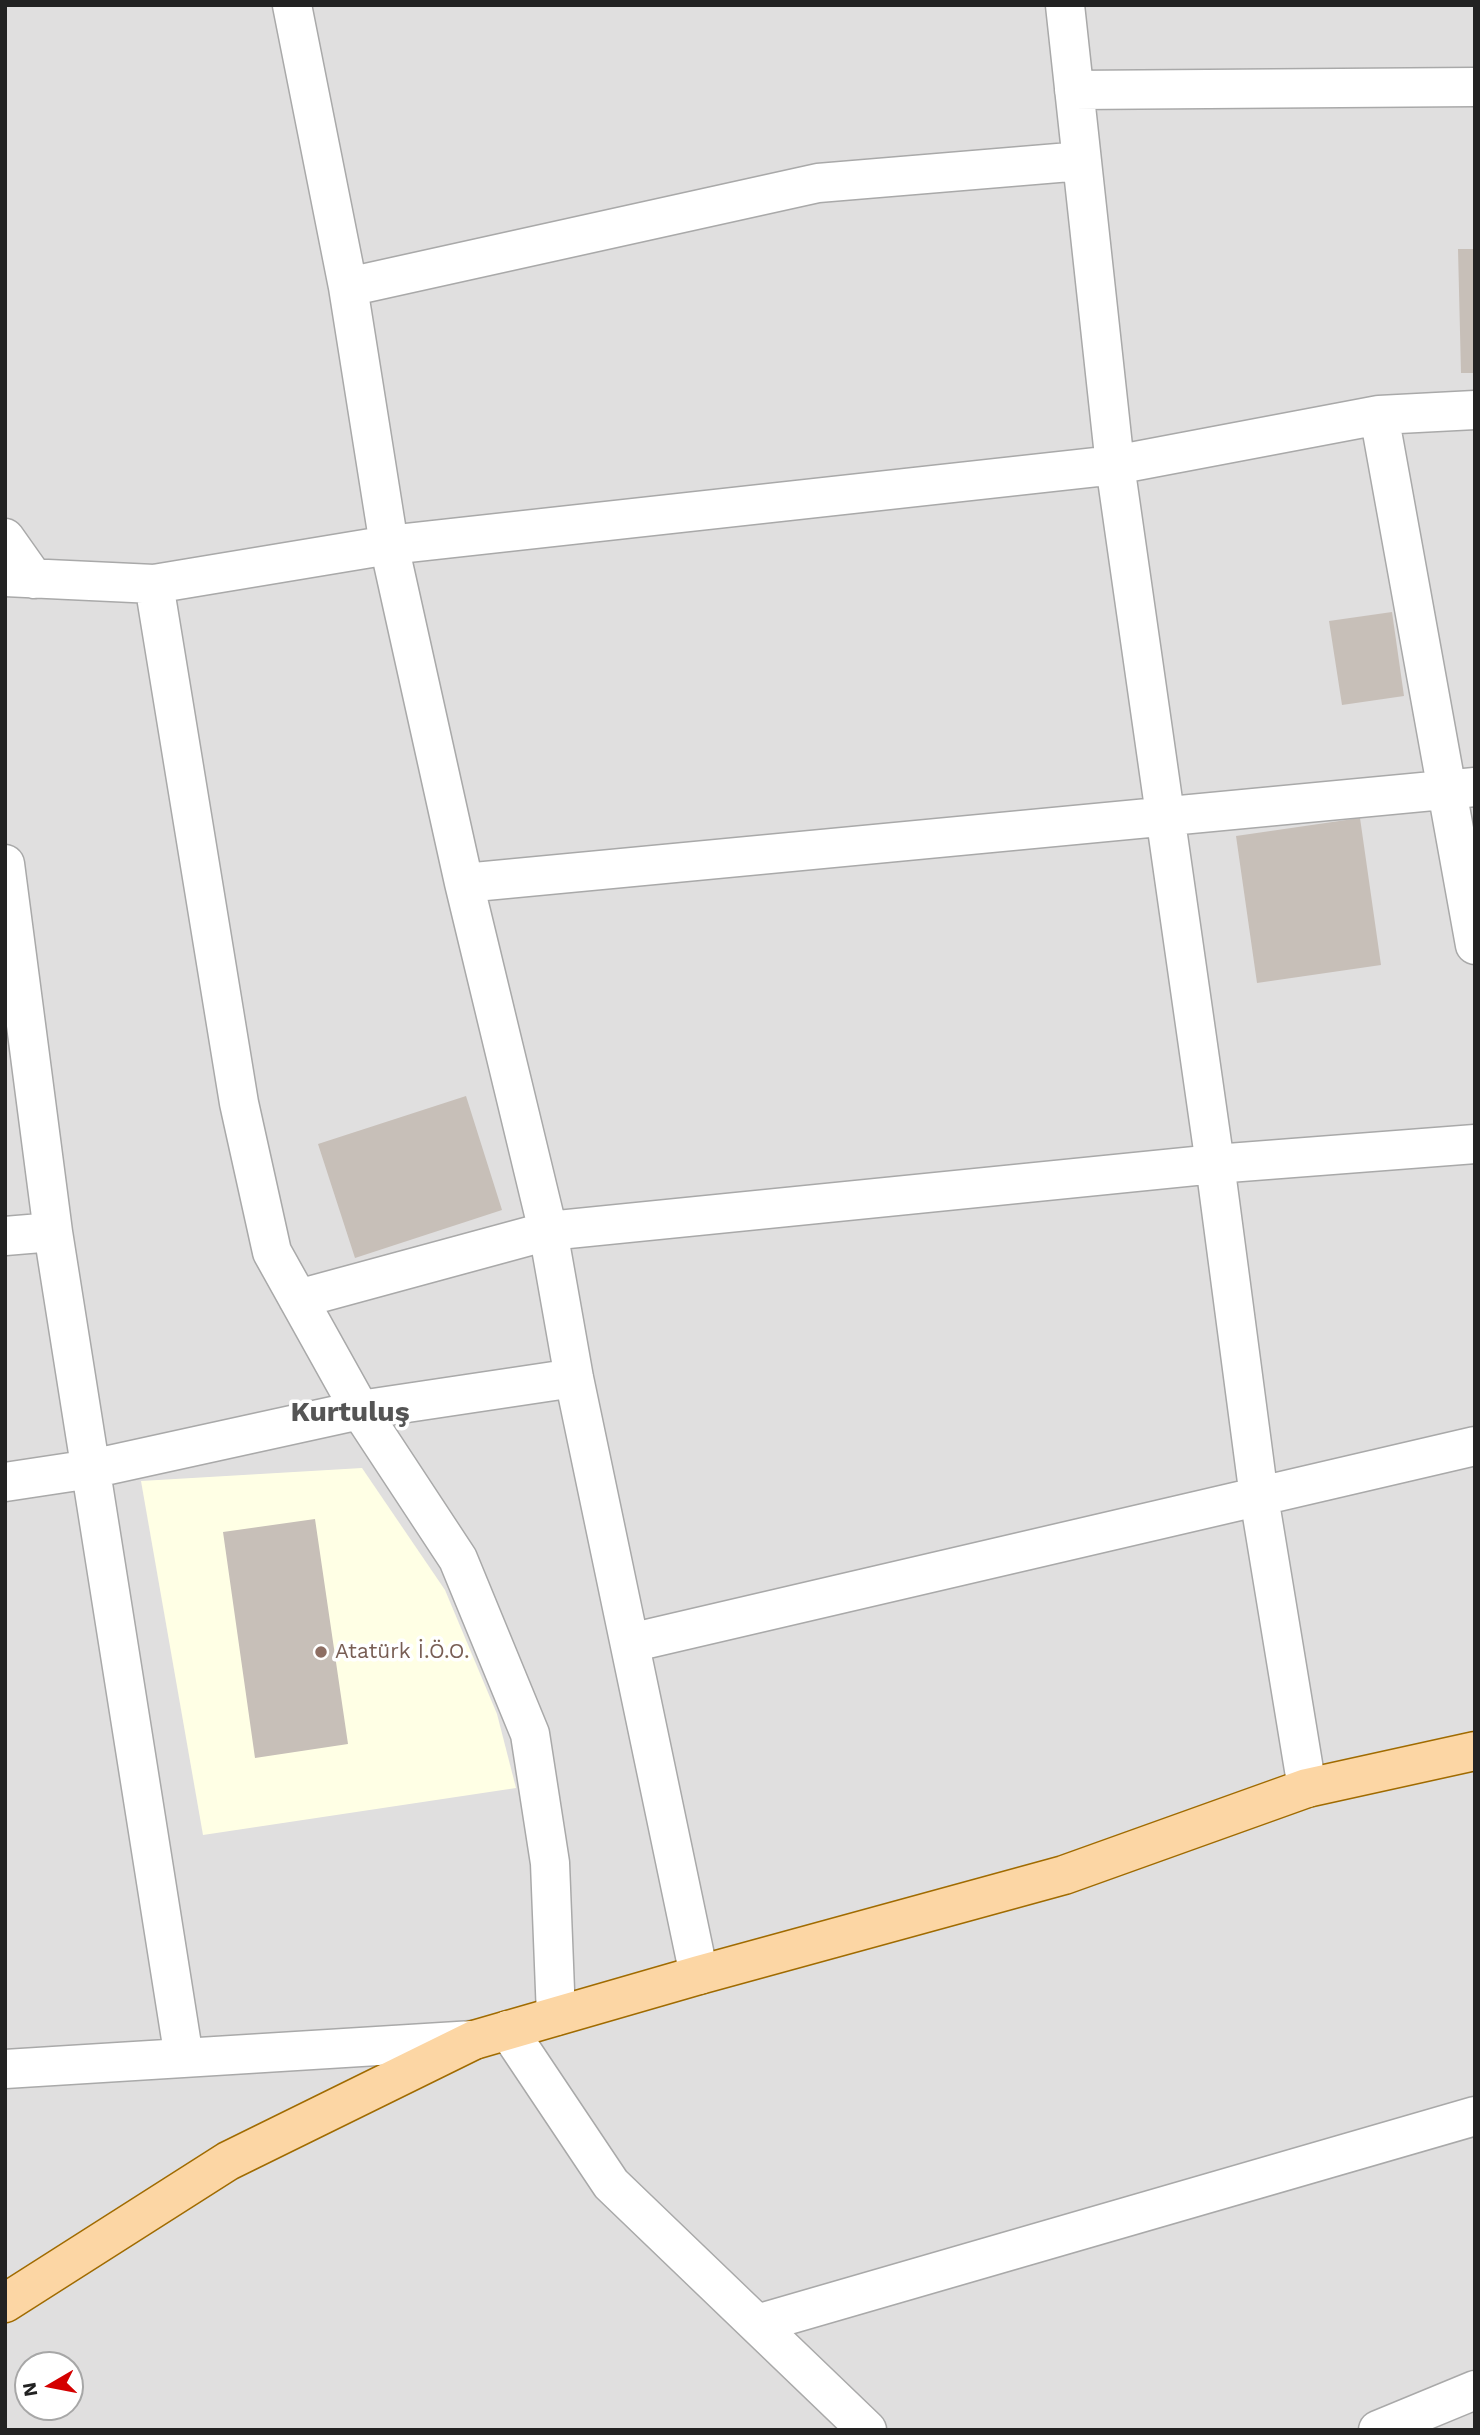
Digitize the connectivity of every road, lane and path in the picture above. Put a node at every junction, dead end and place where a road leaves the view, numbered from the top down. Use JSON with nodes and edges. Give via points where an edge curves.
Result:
{"nodes":[{"id":1,"x":292,"y":5,"type":"edge"},
{"id":2,"x":1065,"y":5,"type":"edge"},
{"id":3,"x":1475,"y":87,"type":"edge"},
{"id":4,"x":1074,"y":90,"type":"junction"},
{"id":5,"x":1082,"y":161,"type":"junction"},
{"id":6,"x":348,"y":287,"type":"junction"},
{"id":7,"x":1475,"y":410,"type":"edge"},
{"id":8,"x":1379,"y":415,"type":"junction"},
{"id":9,"x":1115,"y":465,"type":"junction"},
{"id":10,"x":5,"y":538,"type":"edge"},
{"id":11,"x":389,"y":545,"type":"junction"},
{"id":12,"x":19,"y":578,"type":"edge"},
{"id":13,"x":154,"y":584,"type":"junction"},
{"id":14,"x":1460,"y":789,"type":"edge"},
{"id":15,"x":1164,"y":817,"type":"junction"},
{"id":16,"x":5,"y":864,"type":"edge"},
{"id":17,"x":464,"y":883,"type":"junction"},
{"id":18,"x":1475,"y":945,"type":"edge"},
{"id":19,"x":1475,"y":1144,"type":"edge"},
{"id":20,"x":1215,"y":1164,"type":"junction"},
{"id":21,"x":548,"y":1230,"type":"junction"},
{"id":22,"x":53,"y":1233,"type":"junction"},
{"id":23,"x":5,"y":1236,"type":"edge"},
{"id":24,"x":298,"y":1299,"type":"junction"},
{"id":25,"x":574,"y":1378,"type":"junction"},
{"id":26,"x":360,"y":1410,"type":"junction"},
{"id":27,"x":1475,"y":1446,"type":"edge"},
{"id":28,"x":91,"y":1469,"type":"junction"},
{"id":29,"x":5,"y":1482,"type":"edge"},
{"id":30,"x":1259,"y":1497,"type":"junction"},
{"id":31,"x":629,"y":1643,"type":"junction"},
{"id":32,"x":1475,"y":1751,"type":"edge"},
{"id":33,"x":1307,"y":1788,"type":"junction"},
{"id":34,"x":699,"y":1975,"type":"junction"},
{"id":35,"x":556,"y":2016,"type":"junction"},
{"id":36,"x":491,"y":2035,"type":"junction"},
{"id":37,"x":184,"y":2058,"type":"junction"},
{"id":38,"x":5,"y":2069,"type":"edge"},
{"id":39,"x":1475,"y":2116,"type":"edge"},
{"id":40,"x":5,"y":2303,"type":"edge"},
{"id":41,"x":757,"y":2324,"type":"junction"},
{"id":42,"x":1475,"y":2390,"type":"edge"},
{"id":43,"x":867,"y":2430,"type":"edge"},
{"id":44,"x":1378,"y":2430,"type":"edge"}],
"edges":[{"from":1,"to":6,"type":"street"},
{"from":2,"to":4,"type":"street"},
{"from":3,"to":4,"type":"street"},
{"from":4,"to":5,"type":"street"},
{"from":5,"to":6,"type":"street","via":[[818,183]]},
{"from":5,"to":9,"type":"street"},
{"from":6,"to":11,"type":"street"},
{"from":7,"to":8,"type":"street"},
{"from":8,"to":9,"type":"street"},
{"from":8,"to":14,"type":"street"},
{"from":9,"to":11,"type":"street"},
{"from":9,"to":15,"type":"street"},
{"from":10,"to":12,"type":"street"},
{"from":11,"to":13,"type":"street"},
{"from":11,"to":17,"type":"street"},
{"from":12,"to":13,"type":"street"},
{"from":13,"to":24,"type":"street","via":[[240,1103],[272,1252]]},
{"from":14,"to":15,"type":"street"},
{"from":14,"to":18,"type":"street"},
{"from":15,"to":17,"type":"street"},
{"from":15,"to":20,"type":"street"},
{"from":16,"to":22,"type":"street"},
{"from":17,"to":21,"type":"street"},
{"from":19,"to":20,"type":"street"},
{"from":20,"to":21,"type":"street"},
{"from":20,"to":30,"type":"street"},
{"from":21,"to":24,"type":"street"},
{"from":21,"to":25,"type":"street"},
{"from":22,"to":23,"type":"street"},
{"from":22,"to":28,"type":"street"},
{"from":24,"to":26,"type":"street"},
{"from":25,"to":26,"type":"street"},
{"from":25,"to":31,"type":"street"},
{"from":26,"to":28,"type":"street"},
{"from":26,"to":35,"type":"street","via":[[458,1559],[530,1734],[550,1863]]},
{"from":27,"to":30,"type":"street"},
{"from":28,"to":29,"type":"street"},
{"from":28,"to":37,"type":"street"},
{"from":30,"to":31,"type":"street"},
{"from":30,"to":33,"type":"street"},
{"from":31,"to":34,"type":"street"},
{"from":32,"to":33,"type":"main road"},
{"from":33,"to":34,"type":"main road","via":[[1064,1875]]},
{"from":34,"to":35,"type":"main road"},
{"from":35,"to":36,"type":"main road"},
{"from":36,"to":37,"type":"street"},
{"from":36,"to":40,"type":"main road","via":[[228,2161]]},
{"from":36,"to":41,"type":"street","via":[[611,2184]]},
{"from":37,"to":38,"type":"street"},
{"from":39,"to":41,"type":"street"},
{"from":41,"to":43,"type":"street"},
{"from":42,"to":44,"type":"street"}]}
